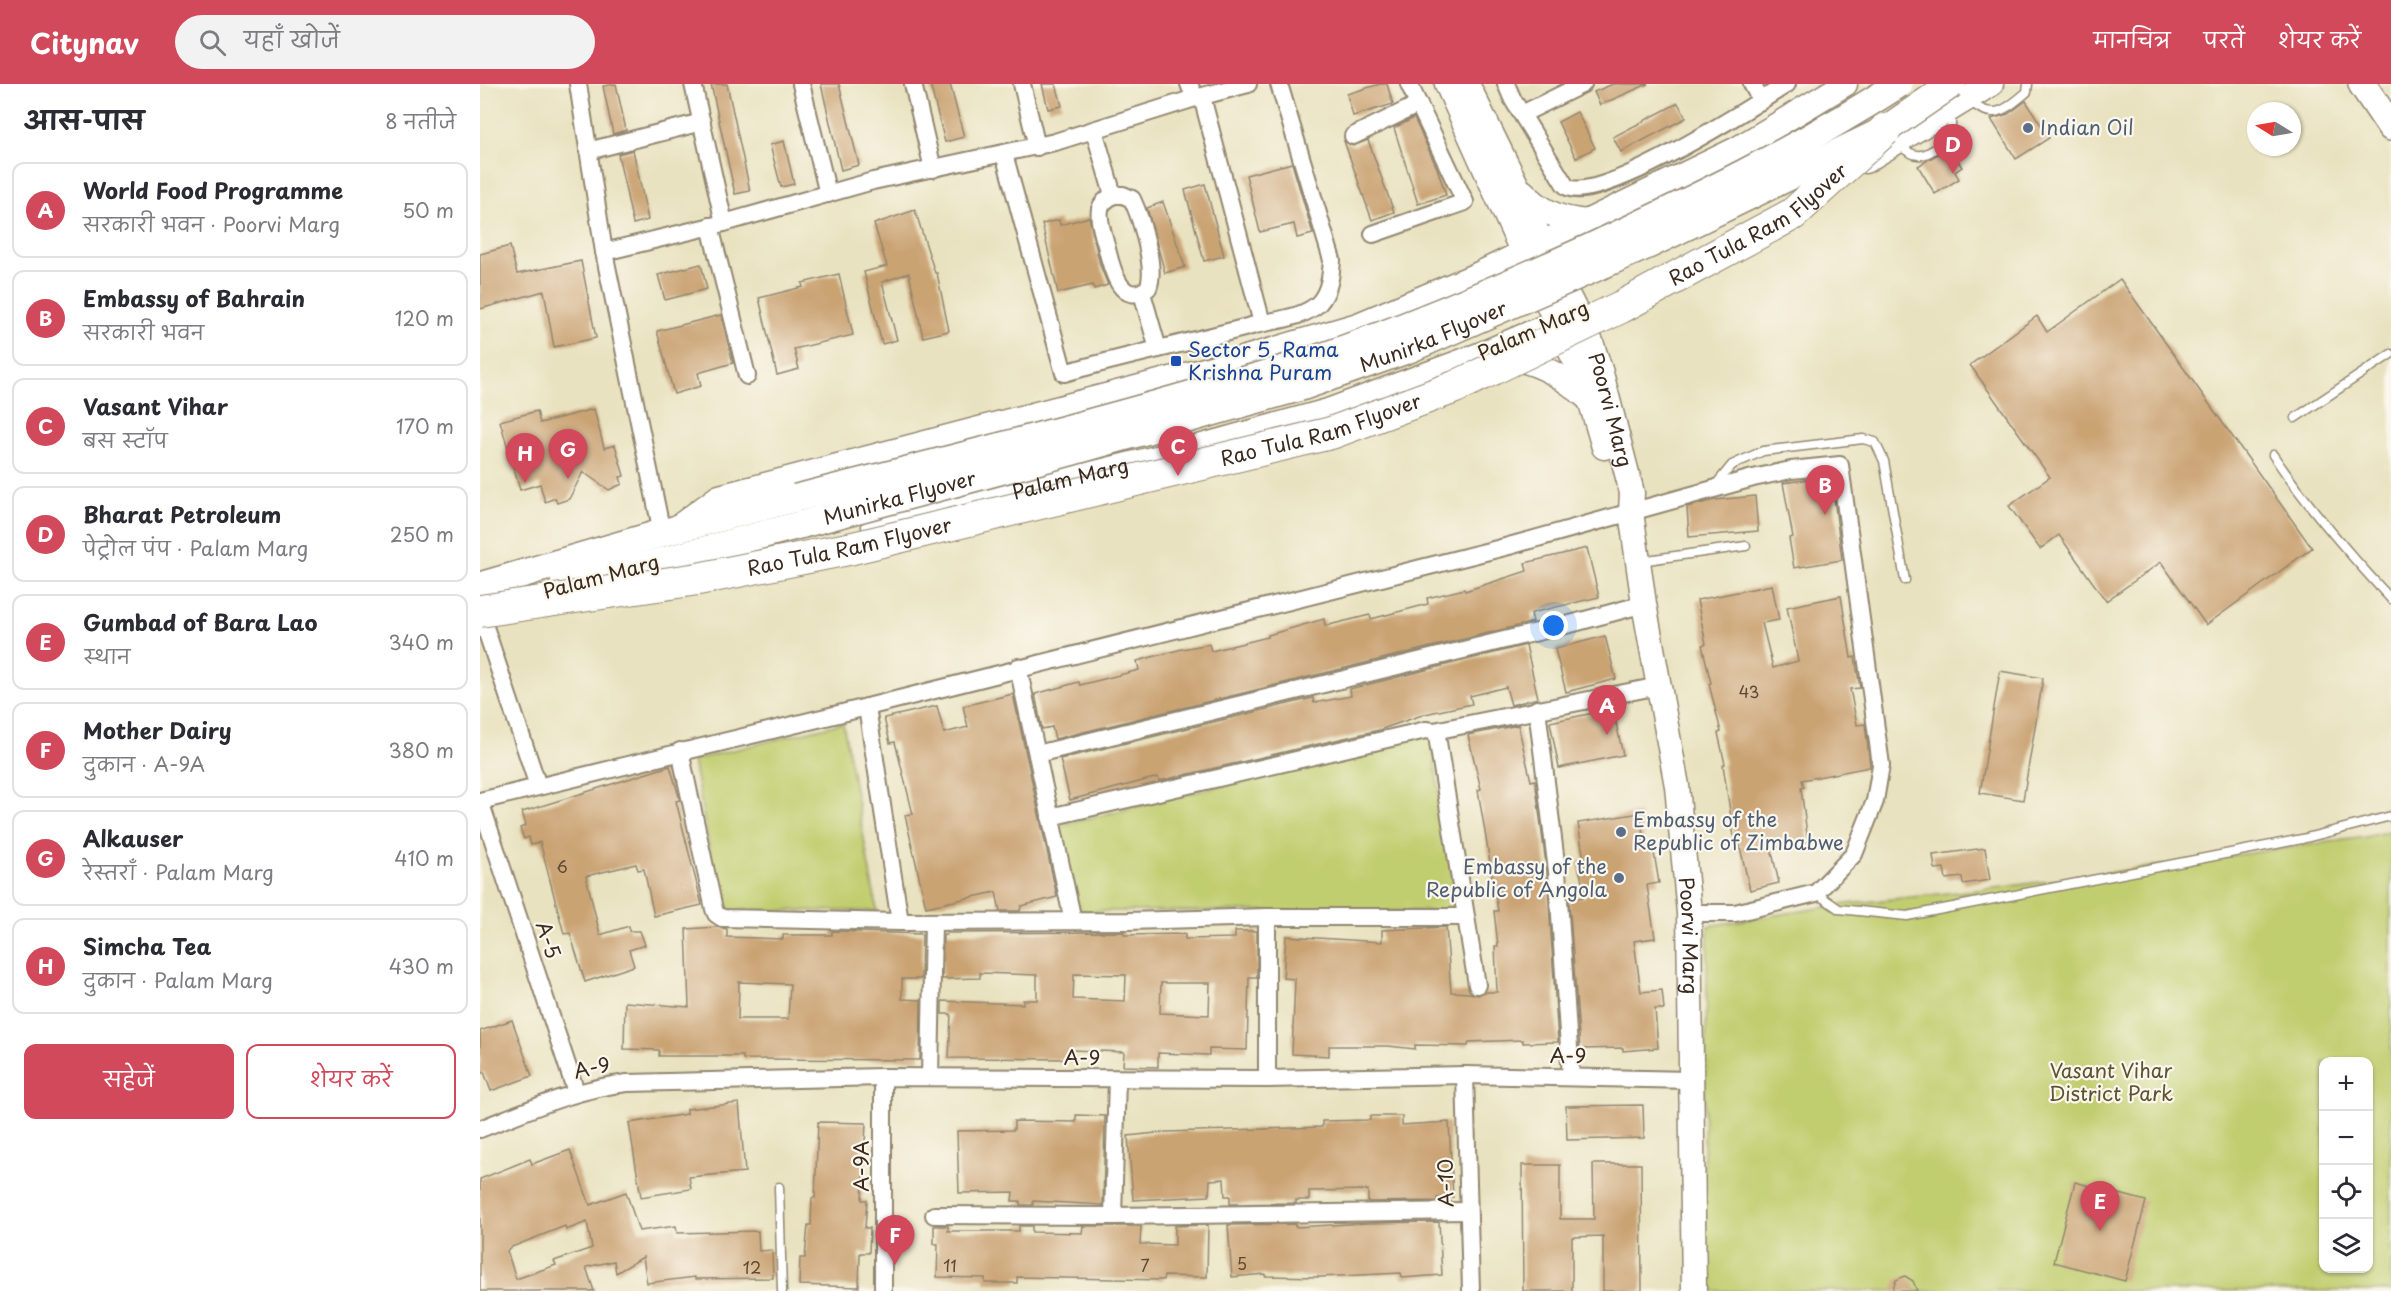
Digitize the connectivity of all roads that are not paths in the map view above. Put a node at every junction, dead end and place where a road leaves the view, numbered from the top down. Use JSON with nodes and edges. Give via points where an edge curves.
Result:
{"nodes":[{"id":1,"x":578,"y":84,"type":"edge"},
{"id":2,"x":693,"y":84,"type":"edge"},
{"id":3,"x":801,"y":84,"type":"edge"},
{"id":4,"x":913,"y":84,"type":"edge"},
{"id":5,"x":1022,"y":84,"type":"edge"},
{"id":6,"x":1248,"y":84,"type":"edge"},
{"id":7,"x":1279,"y":84,"type":"edge"},
{"id":8,"x":1410,"y":84,"type":"edge"},
{"id":9,"x":1447,"y":84,"type":"edge"},
{"id":10,"x":1467,"y":84,"type":"edge"},
{"id":11,"x":1506,"y":84,"type":"edge"},
{"id":12,"x":1582,"y":84,"type":"edge"},
{"id":13,"x":1752,"y":84,"type":"edge"},
{"id":14,"x":1787,"y":84,"type":"edge"},
{"id":15,"x":1845,"y":84,"type":"edge"},
{"id":16,"x":1899,"y":84,"type":"edge"},
{"id":17,"x":1991,"y":84,"type":"edge"},
{"id":18,"x":2028,"y":84,"type":"edge"},
{"id":19,"x":2362,"y":84,"type":"edge"},
{"id":20,"x":1195,"y":93,"type":"edge"},
{"id":21,"x":1956,"y":98,"type":"edge"},
{"id":22,"x":1761,"y":101,"type":"junction"},
{"id":23,"x":1419,"y":104,"type":"junction"},
{"id":24,"x":1522,"y":114,"type":"junction"},
{"id":25,"x":702,"y":122,"type":"junction"},
{"id":26,"x":2391,"y":127,"type":"edge"},
{"id":27,"x":1094,"y":130,"type":"junction"},
{"id":28,"x":1353,"y":136,"type":"dead end"},
{"id":29,"x":1891,"y":136,"type":"junction"},
{"id":30,"x":1037,"y":147,"type":"junction"},
{"id":31,"x":588,"y":151,"type":"junction"},
{"id":32,"x":1005,"y":154,"type":"junction"},
{"id":33,"x":933,"y":169,"type":"junction"},
{"id":34,"x":1517,"y":186,"type":"junction"},
{"id":35,"x":828,"y":194,"type":"junction"},
{"id":36,"x":1113,"y":195,"type":"junction"},
{"id":37,"x":1509,"y":220,"type":"junction"},
{"id":38,"x":1588,"y":222,"type":"junction"},
{"id":39,"x":717,"y":225,"type":"junction"},
{"id":40,"x":1373,"y":234,"type":"dead end"},
{"id":41,"x":1532,"y":249,"type":"junction"},
{"id":42,"x":604,"y":252,"type":"junction"},
{"id":43,"x":1489,"y":269,"type":"junction"},
{"id":44,"x":1142,"y":293,"type":"junction"},
{"id":45,"x":1405,"y":305,"type":"junction"},
{"id":46,"x":1567,"y":317,"type":"junction"},
{"id":47,"x":1262,"y":323,"type":"junction"},
{"id":48,"x":1158,"y":349,"type":"junction"},
{"id":49,"x":1482,"y":354,"type":"junction"},
{"id":50,"x":2391,"y":354,"type":"edge"},
{"id":51,"x":1432,"y":373,"type":"junction"},
{"id":52,"x":747,"y":376,"type":"dead end"},
{"id":53,"x":1591,"y":401,"type":"junction"},
{"id":54,"x":2295,"y":418,"type":"dead end"},
{"id":55,"x":2273,"y":455,"type":"dead end"},
{"id":56,"x":1711,"y":489,"type":"junction"},
{"id":57,"x":799,"y":511,"type":"junction"},
{"id":58,"x":1631,"y":512,"type":"junction"},
{"id":59,"x":669,"y":531,"type":"junction"},
{"id":60,"x":1746,"y":546,"type":"dead end"},
{"id":61,"x":707,"y":549,"type":"junction"},
{"id":62,"x":1640,"y":561,"type":"junction"},
{"id":63,"x":1905,"y":580,"type":"dead end"},
{"id":64,"x":480,"y":586,"type":"edge"},
{"id":65,"x":2391,"y":599,"type":"edge"},
{"id":66,"x":1644,"y":604,"type":"junction"},
{"id":67,"x":481,"y":619,"type":"edge"},
{"id":68,"x":1018,"y":668,"type":"junction"},
{"id":69,"x":1659,"y":686,"type":"junction"},
{"id":70,"x":867,"y":707,"type":"junction"},
{"id":71,"x":1537,"y":709,"type":"junction"},
{"id":72,"x":1434,"y":731,"type":"junction"},
{"id":73,"x":680,"y":751,"type":"junction"},
{"id":74,"x":1037,"y":753,"type":"junction"},
{"id":75,"x":538,"y":786,"type":"junction"},
{"id":76,"x":480,"y":801,"type":"edge"},
{"id":77,"x":2391,"y":816,"type":"edge"},
{"id":78,"x":1050,"y":818,"type":"junction"},
{"id":79,"x":1816,"y":893,"type":"junction"},
{"id":80,"x":1689,"y":913,"type":"junction"},
{"id":81,"x":1267,"y":917,"type":"junction"},
{"id":82,"x":1466,"y":917,"type":"junction"},
{"id":83,"x":1072,"y":921,"type":"junction"},
{"id":84,"x":900,"y":922,"type":"junction"},
{"id":85,"x":933,"y":922,"type":"junction"},
{"id":86,"x":1477,"y":985,"type":"dead end"},
{"id":87,"x":1465,"y":1074,"type":"junction"},
{"id":88,"x":884,"y":1077,"type":"junction"},
{"id":89,"x":930,"y":1077,"type":"junction"},
{"id":90,"x":1571,"y":1077,"type":"junction"},
{"id":91,"x":1117,"y":1079,"type":"junction"},
{"id":92,"x":1267,"y":1079,"type":"junction"},
{"id":93,"x":1691,"y":1080,"type":"junction"},
{"id":94,"x":576,"y":1092,"type":"junction"},
{"id":95,"x":480,"y":1129,"type":"edge"},
{"id":96,"x":779,"y":1187,"type":"dead end"},
{"id":97,"x":1467,"y":1211,"type":"junction"},
{"id":98,"x":933,"y":1215,"type":"dead end"},
{"id":99,"x":1113,"y":1216,"type":"junction"},
{"id":100,"x":782,"y":1291,"type":"edge"},
{"id":101,"x":883,"y":1291,"type":"edge"},
{"id":102,"x":1471,"y":1291,"type":"edge"},
{"id":103,"x":1694,"y":1291,"type":"edge"}],
"edges":[{"from":1,"to":31,"type":"street"},
{"from":2,"to":25,"type":"street"},
{"from":3,"to":35,"type":"street"},
{"from":4,"to":33,"type":"street"},
{"from":5,"to":30,"type":"street"},
{"from":6,"to":20,"type":"street"},
{"from":7,"to":47,"type":"street","via":[[1332,260],[1331,277],[1319,303],[1308,311]]},
{"from":8,"to":23,"type":"street"},
{"from":9,"to":37,"type":"main road"},
{"from":10,"to":34,"type":"main road"},
{"from":11,"to":24,"type":"street"},
{"from":12,"to":24,"type":"street"},
{"from":13,"to":22,"type":"street"},
{"from":14,"to":22,"type":"street"},
{"from":15,"to":38,"type":"main road","name":"Palam Marg","via":[[1737,149]]},
{"from":16,"to":57,"type":"main road","name":"Munirka Flyover","bridge":true,"via":[[1797,145],[1657,217],[1400,329],[1310,361]]},
{"from":17,"to":21,"type":"main road"},
{"from":18,"to":21,"type":"lane","via":[[2026,92],[1997,113],[1984,112]]},
{"from":19,"to":26,"type":"main road"},
{"from":20,"to":27,"type":"street"},
{"from":20,"to":47,"type":"street"},
{"from":21,"to":29,"type":"main road","name":"Munirka Flyover","bridge":true},
{"from":21,"to":29,"type":"lane","via":[[1951,138],[1924,156],[1913,156]]},
{"from":22,"to":24,"type":"street","via":[[1704,136],[1629,174],[1577,191],[1567,188]]},
{"from":23,"to":28,"type":"street"},
{"from":23,"to":40,"type":"street","via":[[1465,202]]},
{"from":25,"to":31,"type":"street"},
{"from":25,"to":39,"type":"street"},
{"from":27,"to":30,"type":"street"},
{"from":27,"to":36,"type":"street"},
{"from":29,"to":46,"type":"main road","name":"Palam Marg","via":[[1771,219]]},
{"from":29,"to":57,"type":"main road","name":"Munirka Flyover","bridge":true,"via":[[1409,349],[1301,387],[1070,452]]},
{"from":29,"to":67,"type":"highway","name":"Rao Tula Ram Flyover","bridge":true,"via":[[1794,214],[1621,307],[1455,387],[1330,433],[853,548]]},
{"from":30,"to":32,"type":"street"},
{"from":31,"to":42,"type":"street"},
{"from":32,"to":33,"type":"street"},
{"from":32,"to":48,"type":"street","via":[[1064,373]]},
{"from":33,"to":35,"type":"street"},
{"from":34,"to":38,"type":"main road","via":[[1537,207]]},
{"from":34,"to":41,"type":"main road"},
{"from":35,"to":39,"type":"street"},
{"from":36,"to":44,"type":"street","via":[[1132,199],[1138,212],[1152,273],[1148,288]]},
{"from":36,"to":44,"type":"street","via":[[1100,209],[1100,222],[1115,277],[1122,288]]},
{"from":37,"to":41,"type":"main road"},
{"from":37,"to":43,"type":"main road","via":[[1504,251]]},
{"from":38,"to":41,"type":"main road","name":"Palam Marg"},
{"from":39,"to":42,"type":"street"},
{"from":39,"to":52,"type":"street"},
{"from":41,"to":43,"type":"main road","name":"Palam Marg"},
{"from":41,"to":46,"type":"main road"},
{"from":42,"to":59,"type":"street"},
{"from":43,"to":45,"type":"main road","name":"Palam Marg"},
{"from":44,"to":48,"type":"street"},
{"from":45,"to":51,"type":"main road","via":[[1427,306],[1443,326],[1446,357]]},
{"from":45,"to":59,"type":"main road","name":"Palam Marg","via":[[1358,325],[1201,371],[718,497]]},
{"from":46,"to":49,"type":"main road","name":"Palam Marg"},
{"from":46,"to":53,"type":"main road","name":"Poorvi Marg"},
{"from":46,"to":58,"type":"main road","name":"Poorvi Marg","via":[[1601,373],[1632,492]]},
{"from":47,"to":48,"type":"street"},
{"from":49,"to":51,"type":"main road","name":"Palam Marg"},
{"from":49,"to":53,"type":"main road","via":[[1534,363],[1557,374]]},
{"from":50,"to":54,"type":"lane"},
{"from":51,"to":61,"type":"main road","name":"Palam Marg","via":[[1328,411],[1191,449],[735,561]]},
{"from":53,"to":58,"type":"main road","name":"Poorvi Marg","via":[[1618,495]]},
{"from":55,"to":65,"type":"lane","via":[[2317,517]]},
{"from":56,"to":58,"type":"street"},
{"from":56,"to":63,"type":"lane","via":[[1732,465],[1763,451],[1863,439],[1875,442],[1884,461]]},
{"from":56,"to":79,"type":"street","via":[[1772,473],[1840,465],[1881,765],[1875,801],[1854,854]]},
{"from":57,"to":59,"type":"main road","name":"Munirka Flyover"},
{"from":57,"to":61,"type":"main road","name":"Munirka Flyover"},
{"from":58,"to":62,"type":"main road","name":"Poorvi Marg"},
{"from":58,"to":68,"type":"street"},
{"from":59,"to":64,"type":"main road","name":"Palam Marg"},
{"from":60,"to":62,"type":"lane"},
{"from":61,"to":67,"type":"main road","name":"Palam Marg","via":[[549,591]]},
{"from":62,"to":66,"type":"main road","name":"Poorvi Marg"},
{"from":66,"to":69,"type":"main road","name":"Poorvi Marg"},
{"from":66,"to":74,"type":"street"},
{"from":67,"to":75,"type":"street"},
{"from":68,"to":70,"type":"street"},
{"from":68,"to":74,"type":"street"},
{"from":69,"to":71,"type":"street"},
{"from":69,"to":80,"type":"main road","name":"Poorvi Marg","via":[[1677,786]]},
{"from":70,"to":73,"type":"street"},
{"from":70,"to":84,"type":"street"},
{"from":71,"to":72,"type":"street"},
{"from":71,"to":90,"type":"street","via":[[1557,871]]},
{"from":72,"to":78,"type":"street"},
{"from":72,"to":82,"type":"street"},
{"from":73,"to":75,"type":"street"},
{"from":73,"to":84,"type":"street","via":[[714,909],[719,917]]},
{"from":74,"to":78,"type":"street"},
{"from":75,"to":76,"type":"street"},
{"from":76,"to":94,"type":"street","name":"A-5"},
{"from":77,"to":79,"type":"lane","via":[[2302,839],[1907,916],[1839,909]]},
{"from":78,"to":83,"type":"street"},
{"from":79,"to":80,"type":"street","via":[[1735,914]]},
{"from":80,"to":93,"type":"main road","name":"Poorvi Marg"},
{"from":81,"to":82,"type":"street"},
{"from":81,"to":83,"type":"street"},
{"from":81,"to":92,"type":"street"},
{"from":82,"to":86,"type":"street"},
{"from":83,"to":85,"type":"street"},
{"from":84,"to":85,"type":"street"},
{"from":85,"to":89,"type":"street"},
{"from":87,"to":90,"type":"street","name":"A-9"},
{"from":87,"to":92,"type":"street","name":"A-9"},
{"from":87,"to":97,"type":"street","name":"A-10"},
{"from":88,"to":89,"type":"street","name":"A-9"},
{"from":88,"to":94,"type":"street","name":"A-9","via":[[627,1083]]},
{"from":88,"to":101,"type":"street","name":"A-9A"},
{"from":89,"to":91,"type":"street","name":"A-9"},
{"from":90,"to":93,"type":"street","name":"A-9"},
{"from":91,"to":92,"type":"street","name":"A-9"},
{"from":91,"to":99,"type":"street"},
{"from":93,"to":103,"type":"main road","name":"Poorvi Marg"},
{"from":94,"to":95,"type":"street","name":"A-9"},
{"from":96,"to":100,"type":"lane"},
{"from":97,"to":99,"type":"street"},
{"from":97,"to":102,"type":"street","name":"A-10"},
{"from":98,"to":99,"type":"street"}]}
